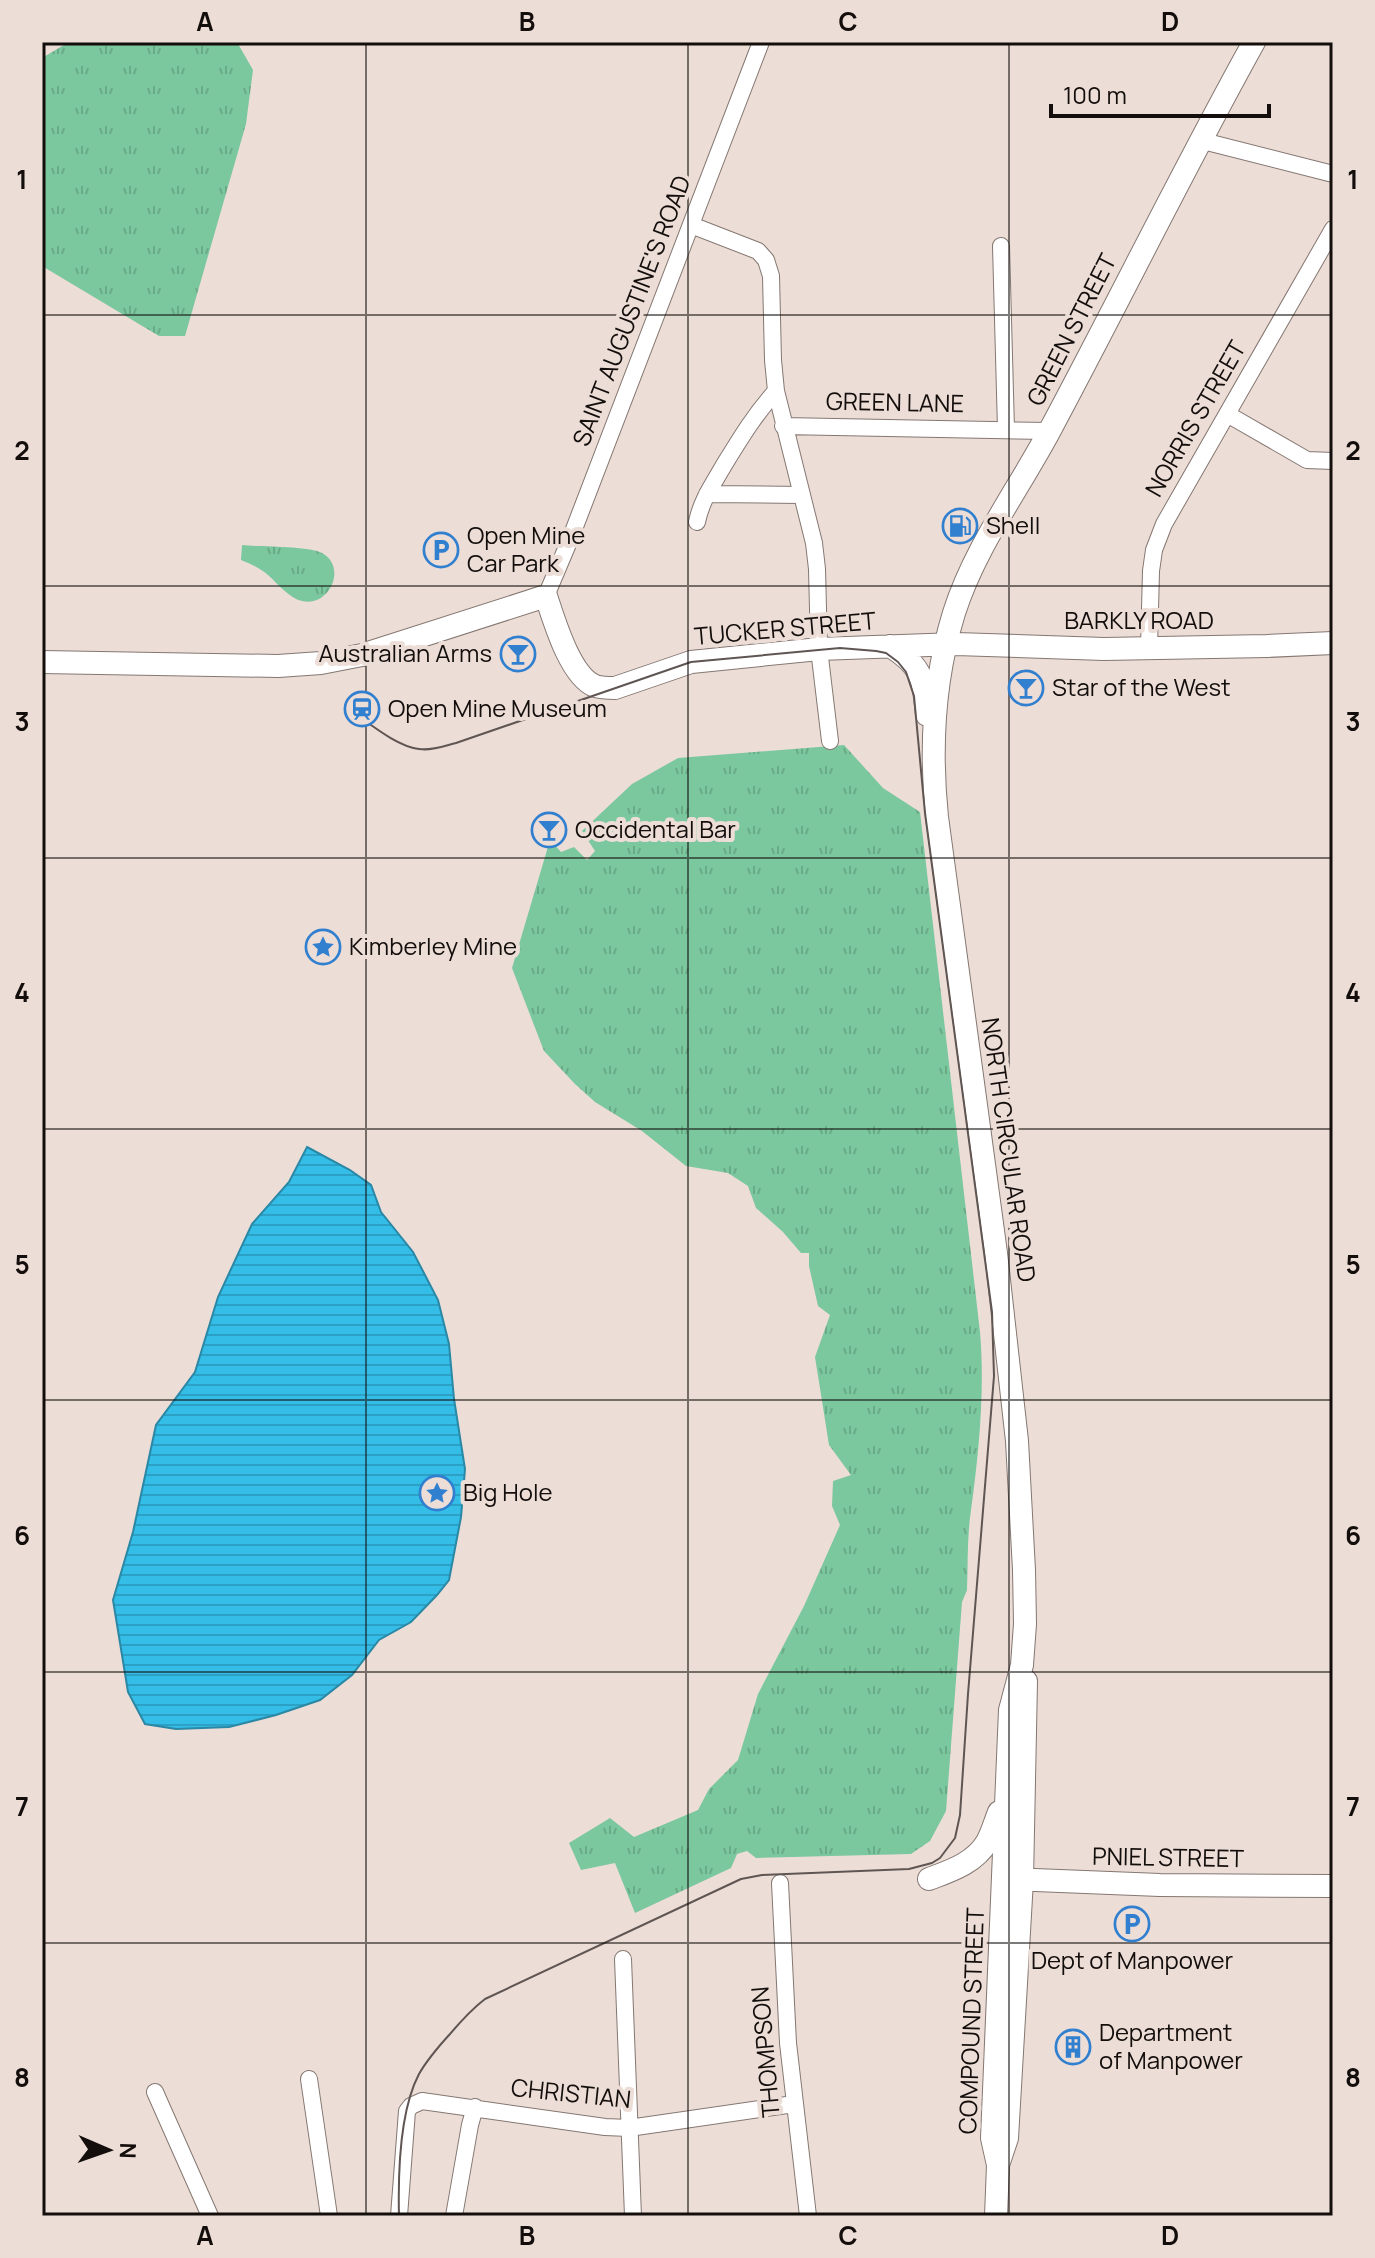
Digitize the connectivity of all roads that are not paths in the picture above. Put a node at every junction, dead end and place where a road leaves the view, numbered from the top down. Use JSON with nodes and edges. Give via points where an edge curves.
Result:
{"nodes":[{"id":1,"x":761,"y":42,"type":"edge"},
{"id":2,"x":1253,"y":42,"type":"edge"},
{"id":3,"x":1199,"y":140,"type":"junction"},
{"id":4,"x":1333,"y":174,"type":"edge"},
{"id":5,"x":691,"y":225,"type":"junction"},
{"id":6,"x":1333,"y":229,"type":"edge"},
{"id":7,"x":1001,"y":246,"type":"dead end"},
{"id":8,"x":776,"y":391,"type":"junction"},
{"id":9,"x":1227,"y":414,"type":"junction"},
{"id":10,"x":783,"y":426,"type":"junction"},
{"id":11,"x":1006,"y":429,"type":"junction"},
{"id":12,"x":1049,"y":431,"type":"junction"},
{"id":13,"x":1333,"y":461,"type":"edge"},
{"id":14,"x":707,"y":494,"type":"junction"},
{"id":15,"x":801,"y":495,"type":"junction"},
{"id":16,"x":697,"y":522,"type":"dead end"},
{"id":17,"x":546,"y":596,"type":"junction"},
{"id":18,"x":1333,"y":643,"type":"edge"},
{"id":19,"x":946,"y":645,"type":"junction"},
{"id":20,"x":890,"y":646,"type":"junction"},
{"id":21,"x":1149,"y":648,"type":"junction"},
{"id":22,"x":819,"y":649,"type":"junction"},
{"id":23,"x":42,"y":662,"type":"edge"},
{"id":24,"x":830,"y":741,"type":"dead end"},
{"id":25,"x":934,"y":780,"type":"junction"},
{"id":26,"x":1022,"y":1665,"type":"junction"},
{"id":27,"x":1006,"y":1794,"type":"junction"},
{"id":28,"x":929,"y":1879,"type":"dead end"},
{"id":29,"x":1012,"y":1879,"type":"junction"},
{"id":30,"x":780,"y":1883,"type":"dead end"},
{"id":31,"x":1333,"y":1886,"type":"edge"},
{"id":32,"x":623,"y":1959,"type":"dead end"},
{"id":33,"x":309,"y":2079,"type":"dead end"},
{"id":34,"x":155,"y":2092,"type":"dead end"},
{"id":35,"x":794,"y":2104,"type":"junction"},
{"id":36,"x":475,"y":2107,"type":"junction"},
{"id":37,"x":629,"y":2128,"type":"junction"},
{"id":38,"x":210,"y":2216,"type":"edge"},
{"id":39,"x":329,"y":2216,"type":"edge"},
{"id":40,"x":399,"y":2216,"type":"edge"},
{"id":41,"x":454,"y":2216,"type":"edge"},
{"id":42,"x":633,"y":2216,"type":"edge"},
{"id":43,"x":808,"y":2216,"type":"edge"},
{"id":44,"x":996,"y":2216,"type":"edge"}],
"edges":[{"from":1,"to":5,"type":"street","name":"SAINT AUGUSTINE'S ROAD"},
{"from":2,"to":3,"type":"street","name":"GREEN STREET"},
{"from":3,"to":4,"type":"street"},
{"from":3,"to":12,"type":"street","name":"GREEN STREET"},
{"from":5,"to":8,"type":"street","via":[[758,251],[766,260]]},
{"from":5,"to":17,"type":"street","name":"SAINT AUGUSTINE'S ROAD"},
{"from":6,"to":9,"type":"street","name":"NORRIS STREET"},
{"from":7,"to":11,"type":"street"},
{"from":8,"to":10,"type":"street"},
{"from":8,"to":14,"type":"street","via":[[750,421]]},
{"from":9,"to":13,"type":"street","via":[[1307,460]]},
{"from":9,"to":21,"type":"street","name":"NORRIS STREET","via":[[1154,550]]},
{"from":10,"to":11,"type":"street","name":"GREEN LANE"},
{"from":10,"to":15,"type":"street"},
{"from":11,"to":12,"type":"street","name":"GREEN LANE"},
{"from":12,"to":19,"type":"street","name":"GREEN STREET","via":[[967,580]]},
{"from":14,"to":15,"type":"street"},
{"from":14,"to":16,"type":"street"},
{"from":15,"to":22,"type":"street","via":[[814,543]]},
{"from":17,"to":22,"type":"street","name":"TUCKER STREET","via":[[574,664],[590,683],[604,688],[706,659]]},
{"from":17,"to":23,"type":"street","via":[[362,655],[313,665]]},
{"from":18,"to":21,"type":"street","name":"BARKLY ROAD"},
{"from":19,"to":20,"type":"street","name":"TUCKER STREET"},
{"from":19,"to":21,"type":"street","name":"BARKLY ROAD"},
{"from":19,"to":25,"type":"street","name":"NORTH CIRCULAR ROAD","via":[[936,706]]},
{"from":20,"to":22,"type":"street","name":"TUCKER STREET"},
{"from":20,"to":25,"type":"street","via":[[916,666],[922,681]]},
{"from":22,"to":24,"type":"street"},
{"from":25,"to":26,"type":"street","name":"NORTH CIRCULAR ROAD","via":[[1014,1415],[1024,1570]]},
{"from":26,"to":27,"type":"street","name":"NORTH CIRCULAR ROAD","via":[[1010,1710]]},
{"from":26,"to":29,"type":"street","name":"NORTH CIRCULAR ROAD","via":[[1027,1692]]},
{"from":27,"to":28,"type":"street","via":[[977,1854]]},
{"from":27,"to":29,"type":"street","name":"NORTH CIRCULAR ROAD"},
{"from":29,"to":31,"type":"street","name":"PNIEL STREET"},
{"from":29,"to":44,"type":"street","name":"COMPOUND STREET","via":[[1007,2138],[998,2165]]},
{"from":30,"to":35,"type":"street","name":"THOMPSON"},
{"from":32,"to":37,"type":"street"},
{"from":33,"to":39,"type":"street"},
{"from":34,"to":38,"type":"street"},
{"from":35,"to":37,"type":"street","name":"CHRISTIAN"},
{"from":35,"to":43,"type":"street","name":"THOMPSON"},
{"from":36,"to":37,"type":"street","name":"CHRISTIAN"},
{"from":36,"to":40,"type":"street","name":"CHRISTIAN","via":[[422,2101],[407,2111]]},
{"from":36,"to":41,"type":"street"},
{"from":37,"to":42,"type":"street"}]}
